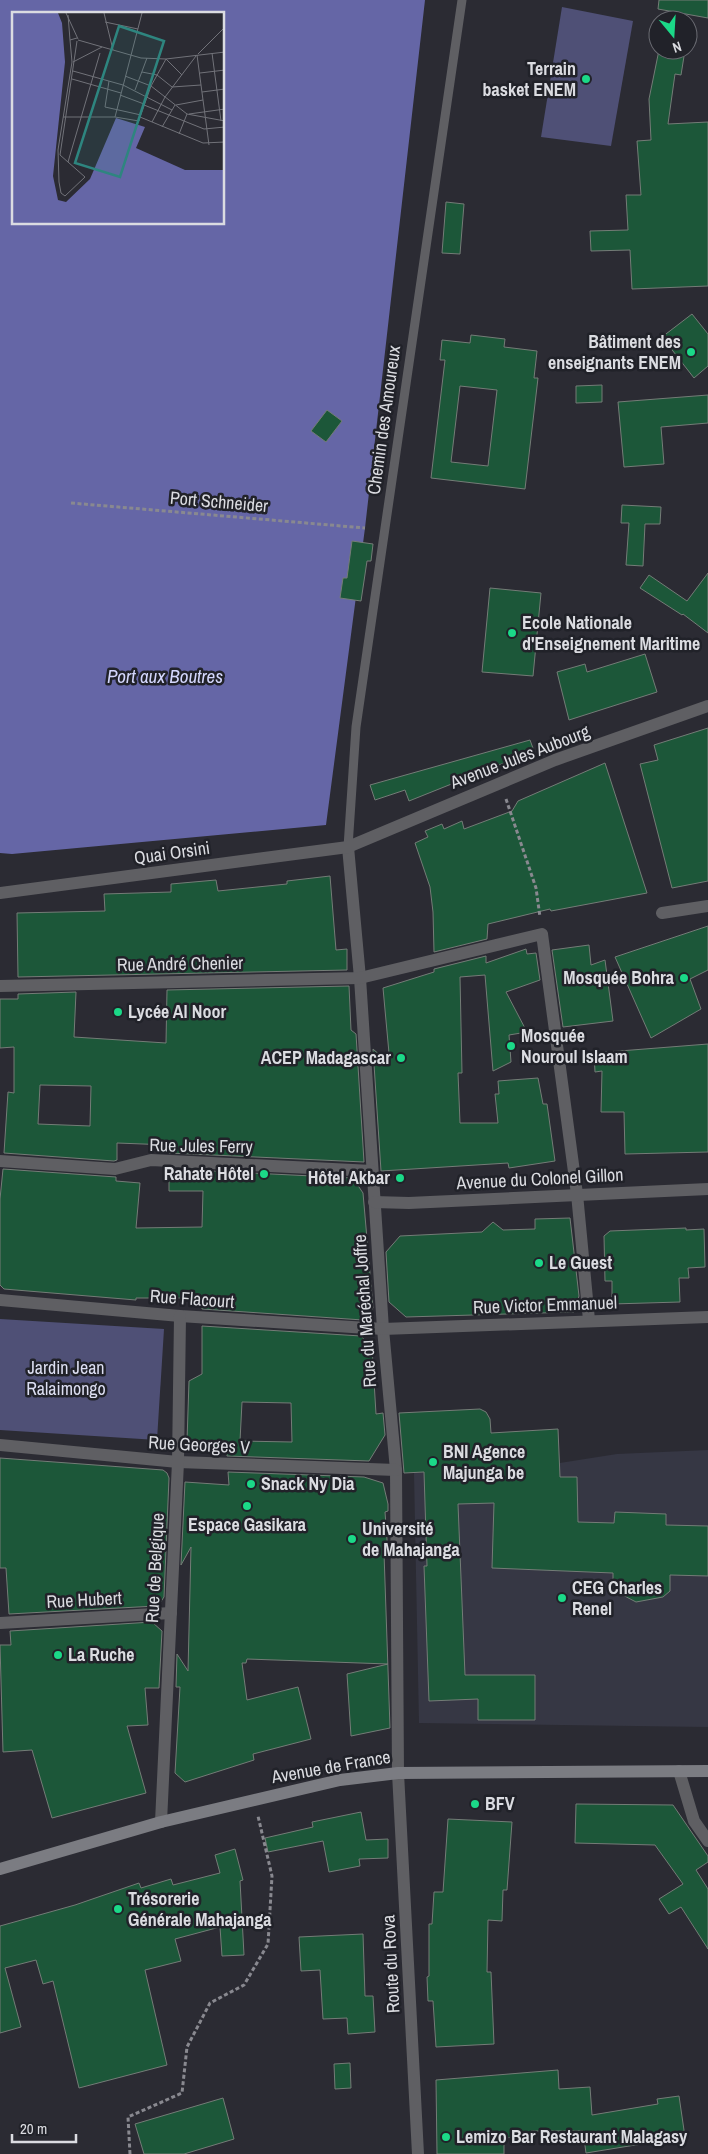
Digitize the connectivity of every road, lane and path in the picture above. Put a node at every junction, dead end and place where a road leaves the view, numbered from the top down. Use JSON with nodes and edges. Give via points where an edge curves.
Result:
{"nodes":[{"id":1,"x":462,"y":0,"type":"edge"},
{"id":2,"x":71,"y":504,"type":"dead end"},
{"id":3,"x":365,"y":528,"type":"dead end"},
{"id":4,"x":708,"y":706,"type":"edge"},
{"id":5,"x":500,"y":782,"type":"junction"},
{"id":6,"x":348,"y":847,"type":"junction"},
{"id":7,"x":0,"y":893,"type":"edge"},
{"id":8,"x":708,"y":906,"type":"edge"},
{"id":9,"x":662,"y":913,"type":"dead end"},
{"id":10,"x":542,"y":934,"type":"junction"},
{"id":11,"x":360,"y":978,"type":"junction"},
{"id":12,"x":0,"y":986,"type":"edge"},
{"id":13,"x":0,"y":1161,"type":"edge"},
{"id":14,"x":372,"y":1171,"type":"junction"},
{"id":15,"x":708,"y":1189,"type":"edge"},
{"id":16,"x":577,"y":1194,"type":"junction"},
{"id":17,"x":374,"y":1202,"type":"junction"},
{"id":18,"x":0,"y":1300,"type":"edge"},
{"id":19,"x":180,"y":1316,"type":"junction"},
{"id":20,"x":708,"y":1317,"type":"edge"},
{"id":21,"x":589,"y":1320,"type":"junction"},
{"id":22,"x":383,"y":1329,"type":"junction"},
{"id":23,"x":0,"y":1445,"type":"edge"},
{"id":24,"x":178,"y":1462,"type":"junction"},
{"id":25,"x":396,"y":1470,"type":"junction"},
{"id":26,"x":170,"y":1613,"type":"junction"},
{"id":27,"x":0,"y":1623,"type":"edge"},
{"id":28,"x":679,"y":1771,"type":"junction"},
{"id":29,"x":708,"y":1771,"type":"edge"},
{"id":30,"x":398,"y":1773,"type":"junction"},
{"id":31,"x":254,"y":1799,"type":"junction"},
{"id":32,"x":161,"y":1822,"type":"junction"},
{"id":33,"x":708,"y":1841,"type":"edge"},
{"id":34,"x":0,"y":1869,"type":"edge"},
{"id":35,"x":130,"y":2154,"type":"edge"},
{"id":36,"x":418,"y":2154,"type":"edge"}],
"edges":[{"from":1,"to":6,"type":"lane","name":"Chemin des Amoureux","via":[[356,727]]},
{"from":2,"to":3,"type":"path","name":"Port Schneider"},
{"from":4,"to":5,"type":"street","name":"Avenue Jules Aubourg"},
{"from":5,"to":6,"type":"street","name":"Avenue Jules Aubourg"},
{"from":5,"to":10,"type":"path","via":[[536,888]]},
{"from":6,"to":7,"type":"street","name":"Quai Orsini"},
{"from":6,"to":11,"type":"street","name":"Rue du Maréchal Joffre"},
{"from":8,"to":9,"type":"street"},
{"from":10,"to":11,"type":"street","name":"Rue André Chenier"},
{"from":10,"to":16,"type":"street"},
{"from":11,"to":12,"type":"street","name":"Rue André Chenier"},
{"from":11,"to":14,"type":"street","name":"Rue du Maréchal Joffre"},
{"from":13,"to":14,"type":"street","name":"Rue Jules Ferry","via":[[115,1169],[151,1160]]},
{"from":14,"to":17,"type":"street","name":"Rue du Maréchal Joffre"},
{"from":15,"to":16,"type":"street","name":"Avenue du Colonel Gillon"},
{"from":16,"to":17,"type":"street","name":"Avenue du Colonel Gillon"},
{"from":16,"to":21,"type":"street"},
{"from":17,"to":22,"type":"street","name":"Rue du Maréchal Joffre"},
{"from":18,"to":19,"type":"street","name":"Rue Flacourt"},
{"from":19,"to":22,"type":"street","name":"Rue Flacourt"},
{"from":19,"to":24,"type":"street","name":"Rue de Belgique"},
{"from":20,"to":21,"type":"street","name":"Rue Victor Emmanuel"},
{"from":21,"to":22,"type":"street","name":"Rue Victor Emmanuel"},
{"from":22,"to":25,"type":"street","name":"Rue du Maréchal Joffre"},
{"from":23,"to":24,"type":"street","name":"Rue Georges V"},
{"from":24,"to":25,"type":"street","name":"Rue Georges V"},
{"from":24,"to":26,"type":"street","name":"Rue de Belgique"},
{"from":25,"to":30,"type":"street","name":"Rue du Maréchal Joffre"},
{"from":26,"to":27,"type":"street","name":"Rue Hubert"},
{"from":26,"to":32,"type":"street","name":"Rue de Belgique"},
{"from":28,"to":29,"type":"main road","name":"Avenue de France"},
{"from":28,"to":30,"type":"main road","name":"Avenue de France"},
{"from":28,"to":33,"type":"street","via":[[694,1821]]},
{"from":30,"to":31,"type":"main road","name":"Avenue de France","via":[[340,1780]]},
{"from":30,"to":36,"type":"street","name":"Route du Rova"},
{"from":31,"to":32,"type":"main road","name":"Avenue de France"},
{"from":31,"to":35,"type":"path","via":[[272,1876],[268,1944],[244,1985],[210,2004],[188,2047],[182,2093],[128,2117]]},
{"from":32,"to":34,"type":"main road","name":"Avenue de France"}]}
